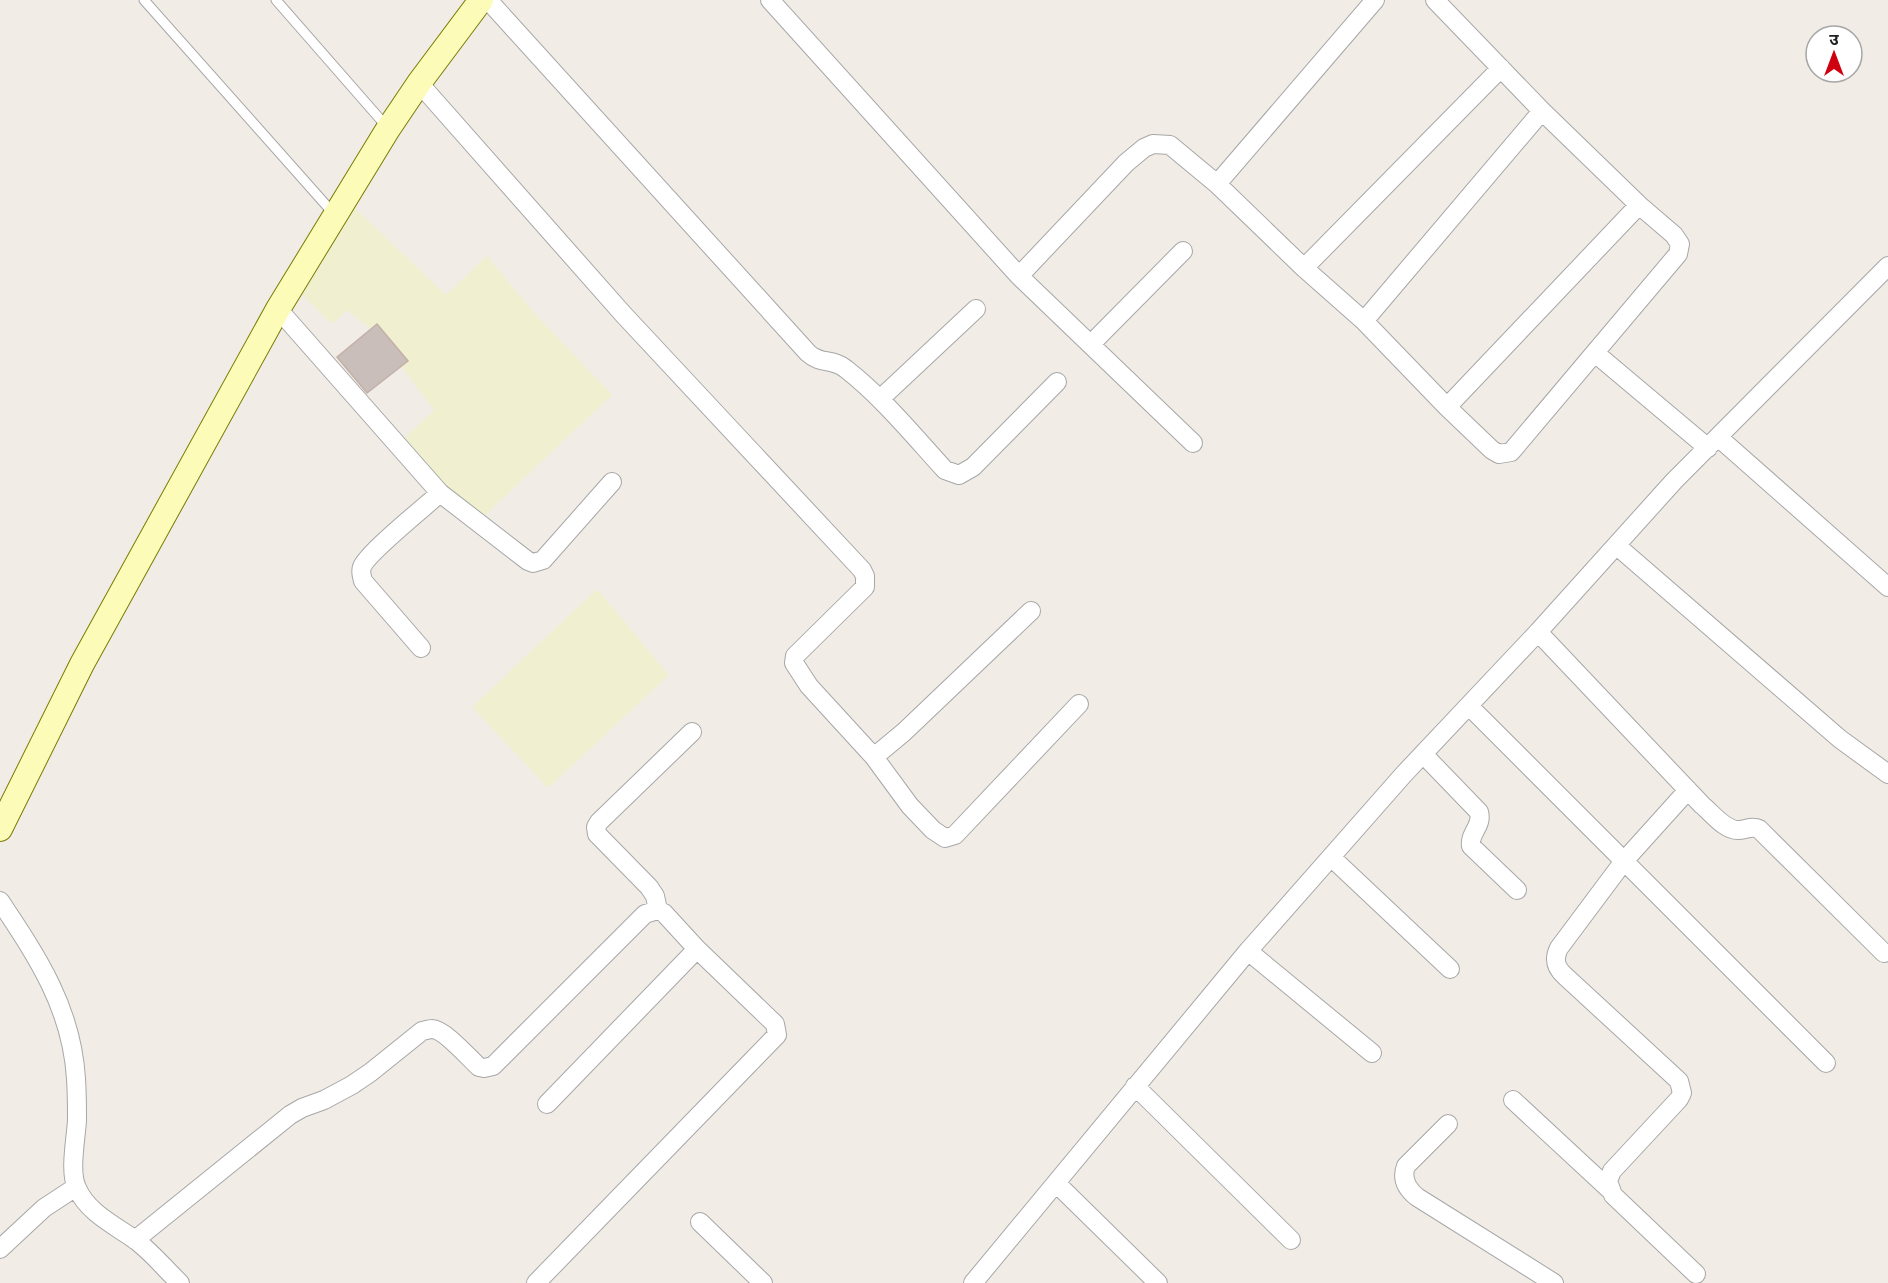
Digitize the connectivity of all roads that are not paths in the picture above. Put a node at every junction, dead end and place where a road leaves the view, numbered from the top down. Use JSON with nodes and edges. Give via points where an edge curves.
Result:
{"nodes":[{"id":1,"x":144,"y":0,"type":"edge"},
{"id":2,"x":276,"y":0,"type":"edge"},
{"id":3,"x":481,"y":0,"type":"edge"},
{"id":4,"x":488,"y":0,"type":"edge"},
{"id":5,"x":770,"y":0,"type":"edge"},
{"id":6,"x":1375,"y":0,"type":"edge"},
{"id":7,"x":1434,"y":0,"type":"edge"},
{"id":8,"x":1501,"y":68,"type":"junction"},
{"id":9,"x":419,"y":83,"type":"junction"},
{"id":10,"x":1542,"y":111,"type":"junction"},
{"id":11,"x":388,"y":129,"type":"junction"},
{"id":12,"x":1217,"y":184,"type":"junction"},
{"id":13,"x":1639,"y":205,"type":"junction"},
{"id":14,"x":336,"y":215,"type":"junction"},
{"id":15,"x":1183,"y":251,"type":"dead end"},
{"id":16,"x":1888,"y":266,"type":"edge"},
{"id":17,"x":1304,"y":268,"type":"junction"},
{"id":18,"x":1019,"y":276,"type":"junction"},
{"id":19,"x":278,"y":309,"type":"junction"},
{"id":20,"x":976,"y":309,"type":"dead end"},
{"id":21,"x":1364,"y":321,"type":"junction"},
{"id":22,"x":1091,"y":344,"type":"junction"},
{"id":23,"x":1595,"y":353,"type":"junction"},
{"id":24,"x":1057,"y":382,"type":"dead end"},
{"id":25,"x":880,"y":399,"type":"junction"},
{"id":26,"x":1447,"y":407,"type":"junction"},
{"id":27,"x":1713,"y":442,"type":"junction"},
{"id":28,"x":1193,"y":443,"type":"dead end"},
{"id":29,"x":612,"y":482,"type":"dead end"},
{"id":30,"x":440,"y":493,"type":"junction"},
{"id":31,"x":1617,"y":546,"type":"junction"},
{"id":32,"x":1888,"y":587,"type":"edge"},
{"id":33,"x":1031,"y":611,"type":"dead end"},
{"id":34,"x":1538,"y":632,"type":"junction"},
{"id":35,"x":422,"y":648,"type":"dead end"},
{"id":36,"x":1079,"y":704,"type":"dead end"},
{"id":37,"x":1469,"y":706,"type":"junction"},
{"id":38,"x":692,"y":732,"type":"dead end"},
{"id":39,"x":1423,"y":754,"type":"junction"},
{"id":40,"x":874,"y":757,"type":"junction"},
{"id":41,"x":1888,"y":774,"type":"edge"},
{"id":42,"x":1688,"y":790,"type":"junction"},
{"id":43,"x":0,"y":829,"type":"edge"},
{"id":44,"x":1331,"y":857,"type":"junction"},
{"id":45,"x":1624,"y":861,"type":"junction"},
{"id":46,"x":1517,"y":890,"type":"dead end"},
{"id":47,"x":0,"y":901,"type":"edge"},
{"id":48,"x":658,"y":910,"type":"junction"},
{"id":49,"x":697,"y":949,"type":"junction"},
{"id":50,"x":1248,"y":951,"type":"junction"},
{"id":51,"x":1884,"y":953,"type":"dead end"},
{"id":52,"x":1450,"y":969,"type":"dead end"},
{"id":53,"x":1372,"y":1053,"type":"dead end"},
{"id":54,"x":1826,"y":1063,"type":"dead end"},
{"id":55,"x":1135,"y":1086,"type":"junction"},
{"id":56,"x":1513,"y":1100,"type":"dead end"},
{"id":57,"x":547,"y":1104,"type":"dead end"},
{"id":58,"x":1449,"y":1124,"type":"dead end"},
{"id":59,"x":1056,"y":1183,"type":"junction"},
{"id":60,"x":76,"y":1187,"type":"junction"},
{"id":61,"x":1610,"y":1190,"type":"junction"},
{"id":62,"x":700,"y":1222,"type":"dead end"},
{"id":63,"x":135,"y":1240,"type":"junction"},
{"id":64,"x":1291,"y":1240,"type":"dead end"},
{"id":65,"x":0,"y":1249,"type":"edge"},
{"id":66,"x":1696,"y":1274,"type":"dead end"},
{"id":67,"x":1544,"y":1280,"type":"edge"},
{"id":68,"x":180,"y":1283,"type":"edge"},
{"id":69,"x":536,"y":1283,"type":"edge"},
{"id":70,"x":763,"y":1283,"type":"edge"},
{"id":71,"x":973,"y":1283,"type":"edge"},
{"id":72,"x":1158,"y":1283,"type":"edge"}],
"edges":[{"from":1,"to":14,"type":"lane"},
{"from":2,"to":11,"type":"lane"},
{"from":3,"to":9,"type":"main road"},
{"from":4,"to":25,"type":"street","via":[[808,353],[820,361],[843,366]]},
{"from":5,"to":18,"type":"street"},
{"from":6,"to":12,"type":"street"},
{"from":7,"to":8,"type":"street"},
{"from":8,"to":10,"type":"street"},
{"from":8,"to":17,"type":"street"},
{"from":9,"to":11,"type":"main road"},
{"from":9,"to":40,"type":"street","via":[[623,314],[862,570],[866,587],[795,656],[794,663]]},
{"from":10,"to":13,"type":"street"},
{"from":10,"to":21,"type":"street"},
{"from":11,"to":14,"type":"main road"},
{"from":12,"to":17,"type":"street"},
{"from":12,"to":18,"type":"street","via":[[1170,145],[1161,143],[1144,148]]},
{"from":13,"to":23,"type":"street","via":[[1674,235],[1680,244],[1679,251]]},
{"from":13,"to":26,"type":"street"},
{"from":14,"to":19,"type":"main road"},
{"from":15,"to":22,"type":"street"},
{"from":16,"to":27,"type":"street"},
{"from":17,"to":21,"type":"street"},
{"from":18,"to":22,"type":"street"},
{"from":19,"to":30,"type":"street"},
{"from":19,"to":43,"type":"main road","via":[[82,664]]},
{"from":20,"to":25,"type":"street"},
{"from":21,"to":26,"type":"street"},
{"from":22,"to":28,"type":"street"},
{"from":23,"to":26,"type":"street","via":[[1511,452],[1498,454],[1492,450]]},
{"from":23,"to":27,"type":"street"},
{"from":24,"to":25,"type":"street","via":[[973,467],[959,475],[945,470]]},
{"from":27,"to":31,"type":"street"},
{"from":27,"to":32,"type":"street"},
{"from":29,"to":30,"type":"street","via":[[543,560],[533,563]]},
{"from":30,"to":35,"type":"street","via":[[368,558],[361,574]]},
{"from":31,"to":34,"type":"street"},
{"from":31,"to":41,"type":"street","via":[[1840,739]]},
{"from":33,"to":40,"type":"street"},
{"from":34,"to":37,"type":"street"},
{"from":34,"to":42,"type":"street"},
{"from":36,"to":40,"type":"street","via":[[950,837],[941,836],[920,817]]},
{"from":37,"to":39,"type":"street"},
{"from":37,"to":45,"type":"street"},
{"from":38,"to":48,"type":"street","via":[[596,827],[597,834],[656,896]]},
{"from":39,"to":44,"type":"street"},
{"from":39,"to":46,"type":"street","via":[[1479,812],[1480,822],[1471,846]]},
{"from":42,"to":45,"type":"street"},
{"from":42,"to":51,"type":"street","via":[[1727,827],[1759,829]]},
{"from":44,"to":50,"type":"street"},
{"from":44,"to":52,"type":"street"},
{"from":45,"to":54,"type":"street"},
{"from":45,"to":61,"type":"street","via":[[1559,948],[1555,961],[1565,976],[1669,1070],[1679,1081],[1682,1093],[1612,1171]]},
{"from":47,"to":60,"type":"street","via":[[28,944],[67,1022],[76,1077]]},
{"from":48,"to":49,"type":"street"},
{"from":48,"to":63,"type":"street","via":[[645,914],[493,1066],[479,1067],[444,1034],[431,1029],[422,1031],[371,1072],[290,1115]]},
{"from":49,"to":57,"type":"street"},
{"from":49,"to":69,"type":"street","via":[[775,1024],[777,1035]]},
{"from":50,"to":53,"type":"street"},
{"from":50,"to":55,"type":"street"},
{"from":55,"to":59,"type":"street"},
{"from":55,"to":64,"type":"street"},
{"from":56,"to":61,"type":"street"},
{"from":58,"to":67,"type":"street","via":[[1406,1166],[1406,1185],[1417,1197]]},
{"from":59,"to":71,"type":"street"},
{"from":59,"to":72,"type":"street"},
{"from":60,"to":63,"type":"street","via":[[98,1213]]},
{"from":60,"to":65,"type":"street","via":[[44,1208]]},
{"from":61,"to":66,"type":"street"},
{"from":62,"to":70,"type":"street"},
{"from":63,"to":68,"type":"street"}]}
